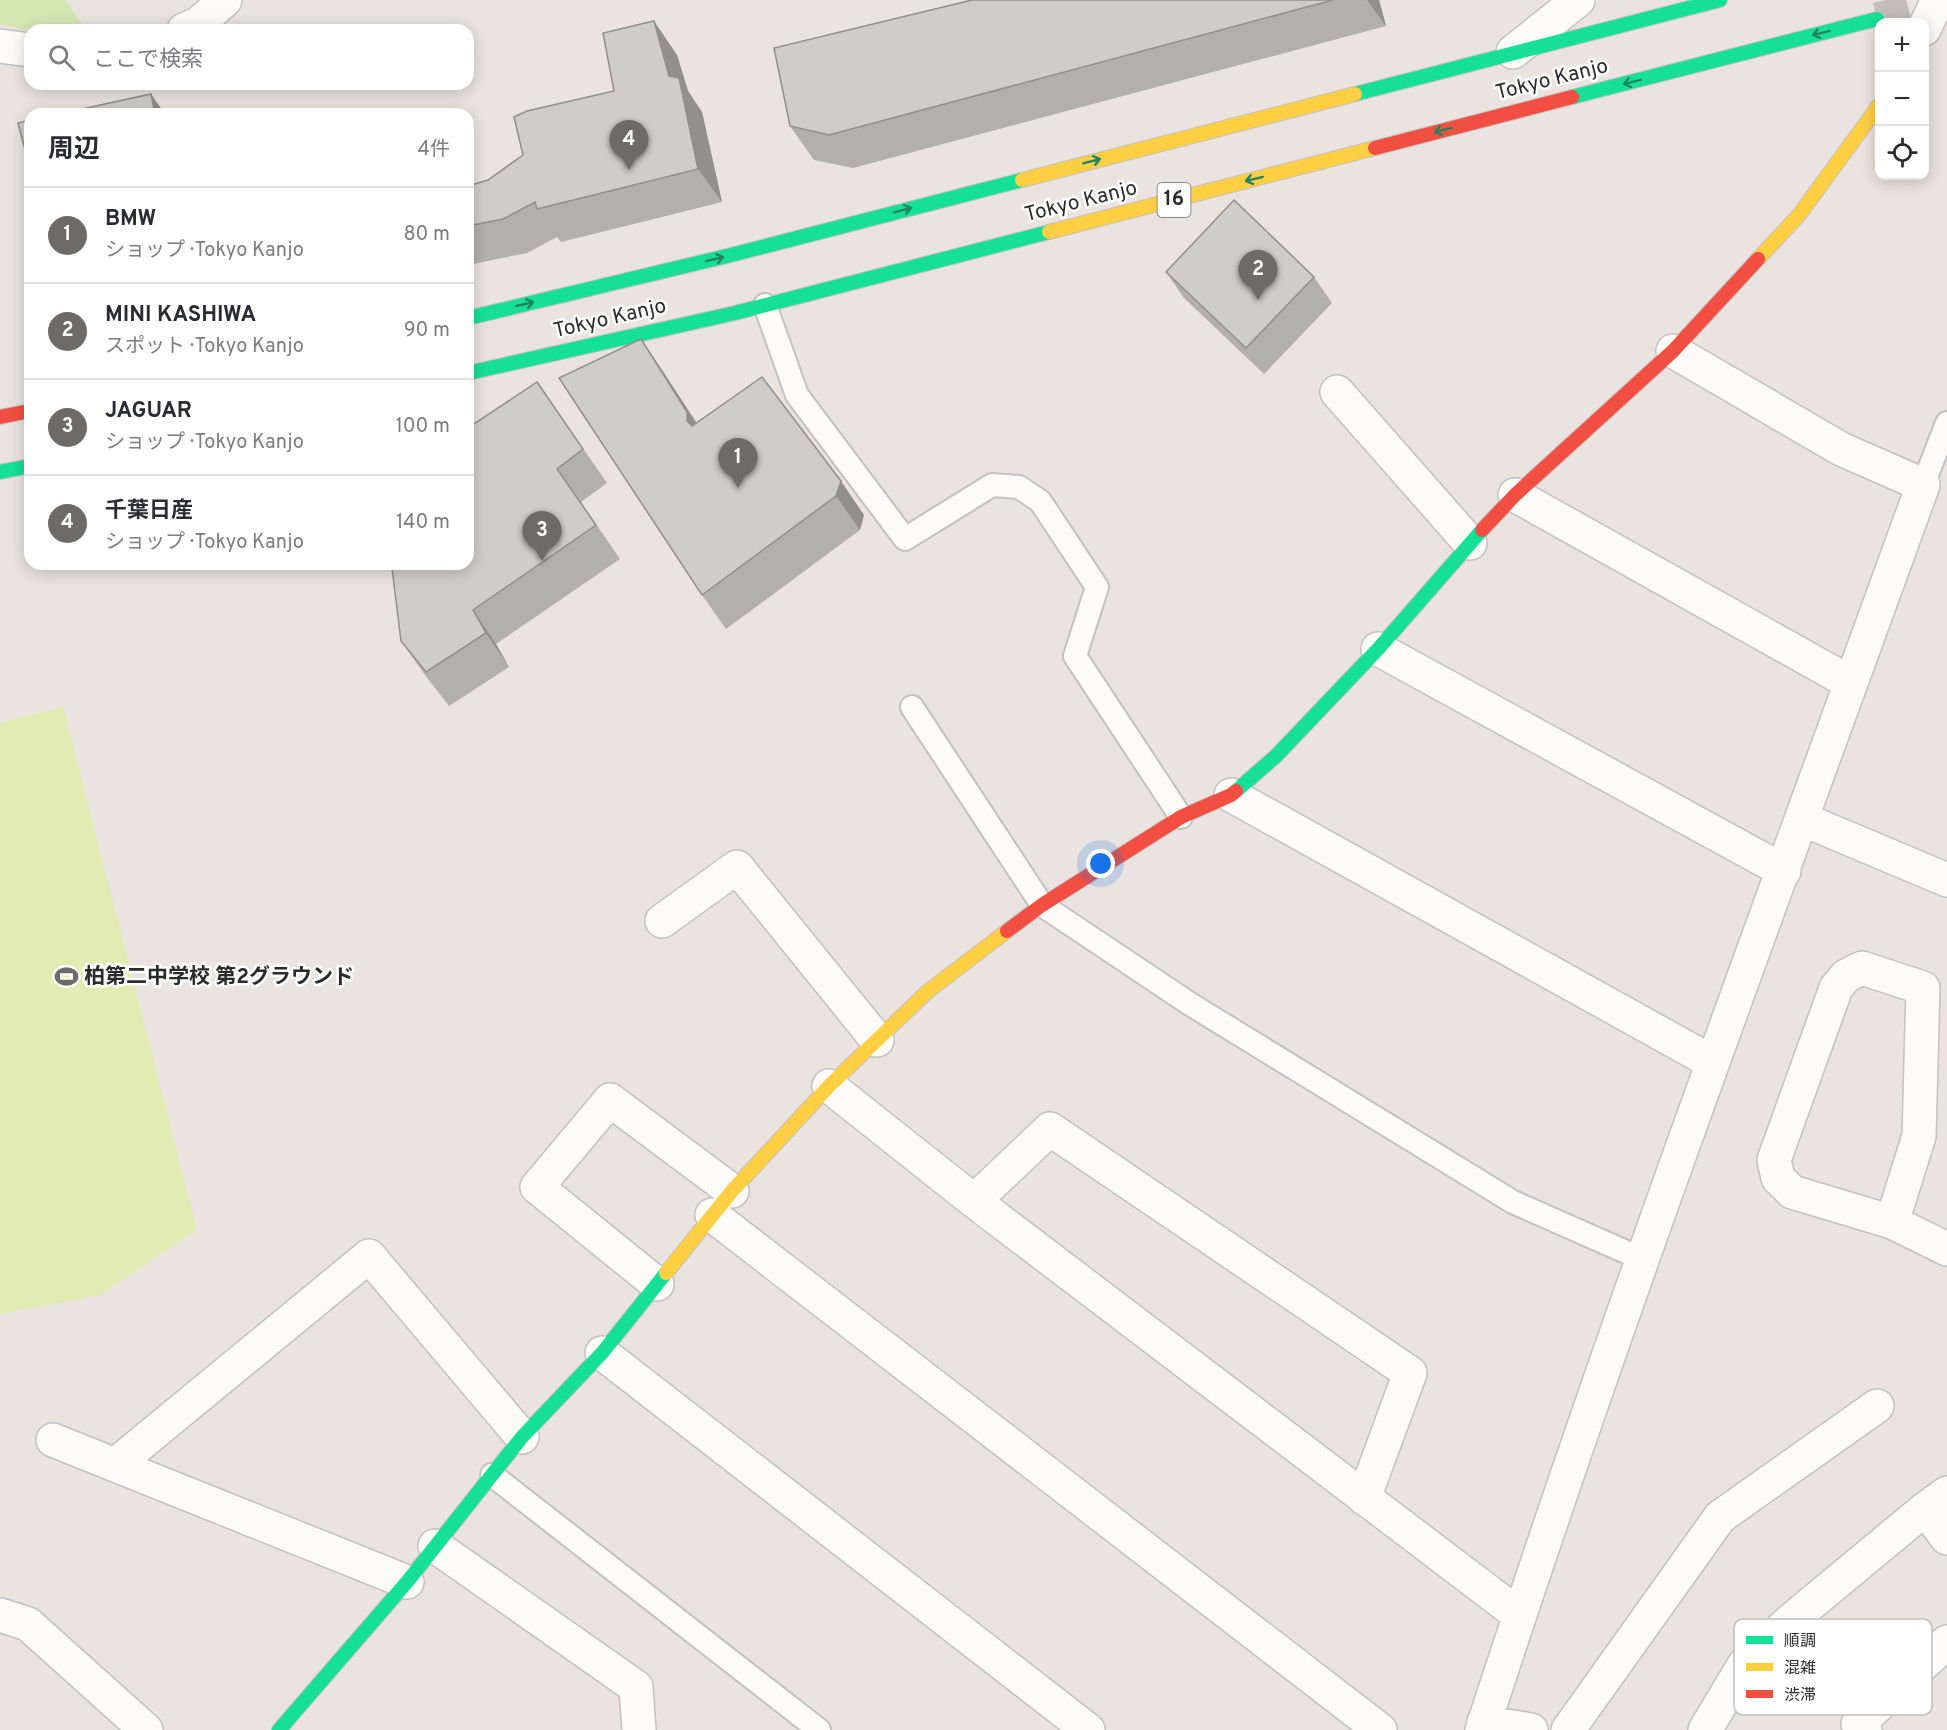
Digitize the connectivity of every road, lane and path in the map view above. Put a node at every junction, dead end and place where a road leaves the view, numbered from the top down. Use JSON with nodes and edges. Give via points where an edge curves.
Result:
{"nodes":[{"id":1,"x":225,"y":0,"type":"edge"},
{"id":2,"x":1578,"y":0,"type":"edge"},
{"id":3,"x":1720,"y":0,"type":"edge"},
{"id":4,"x":1938,"y":0,"type":"edge"},
{"id":5,"x":1929,"y":19,"type":"edge"},
{"id":6,"x":1875,"y":20,"type":"edge"},
{"id":7,"x":198,"y":24,"type":"edge"},
{"id":8,"x":0,"y":46,"type":"edge"},
{"id":9,"x":24,"y":49,"type":"edge"},
{"id":10,"x":1513,"y":52,"type":"junction"},
{"id":11,"x":1875,"y":111,"type":"edge"},
{"id":12,"x":765,"y":305,"type":"junction"},
{"id":13,"x":474,"y":317,"type":"edge"},
{"id":14,"x":1673,"y":351,"type":"junction"},
{"id":15,"x":474,"y":371,"type":"edge"},
{"id":16,"x":1336,"y":392,"type":"dead end"},
{"id":17,"x":24,"y":412,"type":"edge"},
{"id":18,"x":0,"y":417,"type":"edge"},
{"id":19,"x":1947,"y":423,"type":"edge"},
{"id":20,"x":24,"y":467,"type":"edge"},
{"id":21,"x":0,"y":472,"type":"edge"},
{"id":22,"x":1923,"y":485,"type":"junction"},
{"id":23,"x":1515,"y":495,"type":"junction"},
{"id":24,"x":1470,"y":543,"type":"junction"},
{"id":25,"x":1378,"y":649,"type":"junction"},
{"id":26,"x":1851,"y":683,"type":"junction"},
{"id":27,"x":912,"y":707,"type":"dead end"},
{"id":28,"x":1231,"y":795,"type":"junction"},
{"id":29,"x":1181,"y":817,"type":"junction"},
{"id":30,"x":1802,"y":819,"type":"junction"},
{"id":31,"x":1784,"y":871,"type":"junction"},
{"id":32,"x":1947,"y":880,"type":"edge"},
{"id":33,"x":1042,"y":905,"type":"junction"},
{"id":34,"x":662,"y":921,"type":"dead end"},
{"id":35,"x":877,"y":1040,"type":"junction"},
{"id":36,"x":1712,"y":1062,"type":"junction"},
{"id":37,"x":829,"y":1086,"type":"junction"},
{"id":38,"x":974,"y":1201,"type":"junction"},
{"id":39,"x":722,"y":1203,"type":"junction"},
{"id":40,"x":1892,"y":1222,"type":"junction"},
{"id":41,"x":1947,"y":1249,"type":"edge"},
{"id":42,"x":1642,"y":1259,"type":"junction"},
{"id":43,"x":657,"y":1284,"type":"junction"},
{"id":44,"x":602,"y":1353,"type":"junction"},
{"id":45,"x":1877,"y":1406,"type":"dead end"},
{"id":46,"x":522,"y":1437,"type":"junction"},
{"id":47,"x":53,"y":1440,"type":"dead end"},
{"id":48,"x":115,"y":1465,"type":"junction"},
{"id":49,"x":492,"y":1475,"type":"junction"},
{"id":50,"x":1364,"y":1498,"type":"junction"},
{"id":51,"x":1936,"y":1501,"type":"edge"},
{"id":52,"x":1947,"y":1538,"type":"edge"},
{"id":53,"x":435,"y":1546,"type":"junction"},
{"id":54,"x":407,"y":1582,"type":"junction"},
{"id":55,"x":0,"y":1615,"type":"edge"},
{"id":56,"x":1519,"y":1615,"type":"junction"},
{"id":57,"x":1792,"y":1619,"type":"edge"},
{"id":58,"x":1947,"y":1642,"type":"edge"},
{"id":59,"x":1932,"y":1656,"type":"edge"},
{"id":60,"x":1734,"y":1682,"type":"edge"},
{"id":61,"x":1868,"y":1715,"type":"edge"},
{"id":62,"x":1483,"y":1726,"type":"edge"},
{"id":63,"x":146,"y":1730,"type":"edge"},
{"id":64,"x":279,"y":1730,"type":"edge"},
{"id":65,"x":639,"y":1730,"type":"edge"},
{"id":66,"x":819,"y":1730,"type":"edge"},
{"id":67,"x":1088,"y":1730,"type":"edge"},
{"id":68,"x":1380,"y":1730,"type":"edge"},
{"id":69,"x":1531,"y":1730,"type":"edge"},
{"id":70,"x":1568,"y":1730,"type":"edge"},
{"id":71,"x":1705,"y":1730,"type":"edge"},
{"id":72,"x":1865,"y":1730,"type":"edge"}],
"edges":[{"from":1,"to":7,"type":"street"},
{"from":2,"to":10,"type":"street"},
{"from":3,"to":10,"type":"main road","name":"Tokyo Kanjo"},
{"from":4,"to":5,"type":"street"},
{"from":6,"to":12,"type":"main road","name":"Tokyo Kanjo","number":"16","one_way":true},
{"from":8,"to":9,"type":"street"},
{"from":13,"to":10,"type":"main road","name":"Tokyo Kanjo","one_way":true,"via":[[727,256]]},
{"from":11,"to":14,"type":"main road","via":[[1799,215]]},
{"from":12,"to":15,"type":"main road","name":"Tokyo Kanjo","number":"16"},
{"from":12,"to":29,"type":"lane","via":[[796,395],[905,539],[992,485],[1019,487],[1040,501],[1097,587],[1075,656]]},
{"from":14,"to":22,"type":"street","via":[[1841,449]]},
{"from":14,"to":23,"type":"main road"},
{"from":16,"to":24,"type":"street"},
{"from":17,"to":18,"type":"main road"},
{"from":19,"to":22,"type":"lane"},
{"from":20,"to":21,"type":"main road"},
{"from":22,"to":26,"type":"street"},
{"from":23,"to":24,"type":"main road"},
{"from":23,"to":26,"type":"street"},
{"from":24,"to":25,"type":"main road"},
{"from":25,"to":28,"type":"main road","via":[[1276,756]]},
{"from":25,"to":31,"type":"street"},
{"from":26,"to":30,"type":"street"},
{"from":27,"to":33,"type":"lane"},
{"from":28,"to":29,"type":"main road"},
{"from":28,"to":36,"type":"street"},
{"from":29,"to":33,"type":"main road"},
{"from":30,"to":31,"type":"street"},
{"from":30,"to":32,"type":"street"},
{"from":31,"to":36,"type":"street"},
{"from":33,"to":35,"type":"main road","via":[[927,992]]},
{"from":33,"to":42,"type":"lane","via":[[1190,1004],[1513,1202]]},
{"from":34,"to":35,"type":"street","via":[[737,867]]},
{"from":35,"to":37,"type":"main road"},
{"from":36,"to":42,"type":"street"},
{"from":37,"to":38,"type":"street"},
{"from":37,"to":39,"type":"main road"},
{"from":38,"to":50,"type":"street"},
{"from":38,"to":50,"type":"street","via":[[1050,1130],[1410,1373]]},
{"from":39,"to":43,"type":"main road"},
{"from":39,"to":43,"type":"street","via":[[610,1100],[537,1187]]},
{"from":39,"to":68,"type":"street"},
{"from":40,"to":40,"type":"street","via":[[1792,1192],[1778,1179],[1774,1160],[1836,988],[1846,976],[1862,968],[1923,988],[1919,1136]]},
{"from":40,"to":41,"type":"street"},
{"from":42,"to":56,"type":"street"},
{"from":43,"to":44,"type":"main road"},
{"from":44,"to":46,"type":"main road"},
{"from":44,"to":67,"type":"street"},
{"from":45,"to":70,"type":"street","via":[[1720,1517]]},
{"from":46,"to":48,"type":"street","via":[[369,1256]]},
{"from":46,"to":49,"type":"main road"},
{"from":47,"to":48,"type":"street"},
{"from":48,"to":54,"type":"street"},
{"from":49,"to":53,"type":"main road"},
{"from":49,"to":66,"type":"lane"},
{"from":50,"to":56,"type":"street"},
{"from":51,"to":52,"type":"street"},
{"from":51,"to":57,"type":"street"},
{"from":53,"to":54,"type":"main road"},
{"from":53,"to":65,"type":"street","via":[[636,1687]]},
{"from":54,"to":64,"type":"main road"},
{"from":55,"to":63,"type":"street","via":[[28,1624]]},
{"from":56,"to":62,"type":"street"},
{"from":58,"to":59,"type":"street"},
{"from":60,"to":71,"type":"street"},
{"from":61,"to":72,"type":"street","via":[[1858,1724]]},
{"from":62,"to":69,"type":"street"}]}
